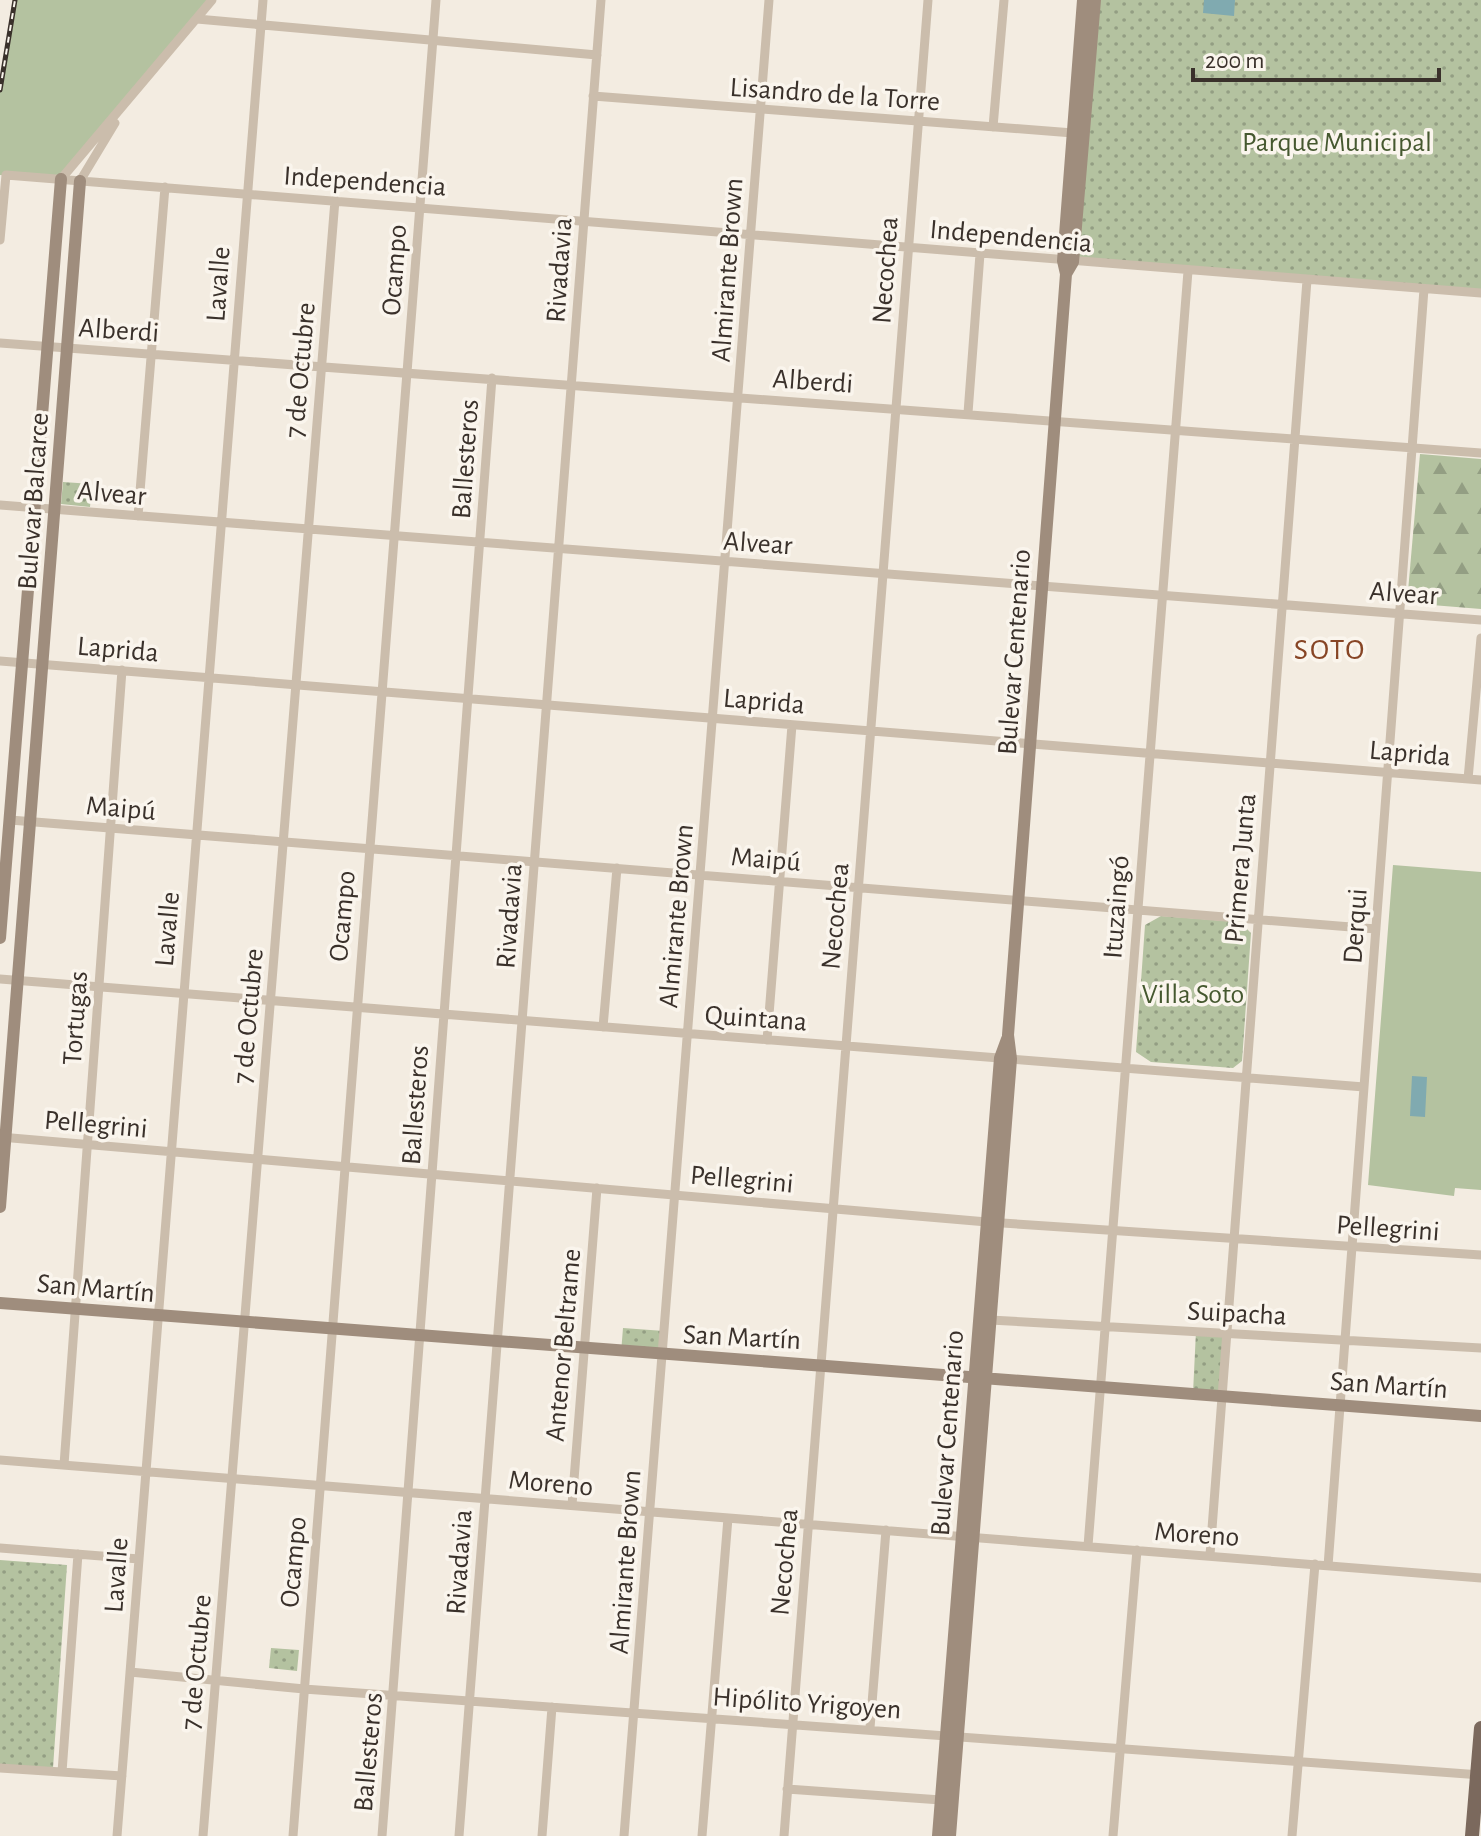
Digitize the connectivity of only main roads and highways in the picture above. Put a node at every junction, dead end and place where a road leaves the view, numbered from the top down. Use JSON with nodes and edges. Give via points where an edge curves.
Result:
{"nodes":[{"id":1,"x":1083,"y":0,"type":"edge"},
{"id":2,"x":1095,"y":0,"type":"edge"},
{"id":3,"x":60,"y":179,"type":"road end"},
{"id":4,"x":80,"y":181,"type":"road end"},
{"id":5,"x":1067,"y":265,"type":"junction"},
{"id":6,"x":0,"y":938,"type":"edge"},
{"id":7,"x":3,"y":1137,"type":"edge"},
{"id":8,"x":0,"y":1207,"type":"edge"},
{"id":9,"x":992,"y":1222,"type":"junction"},
{"id":10,"x":0,"y":1303,"type":"edge"},
{"id":11,"x":980,"y":1377,"type":"junction"},
{"id":12,"x":1481,"y":1416,"type":"edge"},
{"id":13,"x":1481,"y":1728,"type":"edge"},
{"id":14,"x":952,"y":1734,"type":"junction"},
{"id":15,"x":1479,"y":1775,"type":"edge"},
{"id":16,"x":938,"y":1836,"type":"edge"},
{"id":17,"x":950,"y":1836,"type":"edge"},
{"id":18,"x":1472,"y":1836,"type":"edge"}],
"edges":[{"from":1,"to":5,"type":"main road","name":"Bulevar Centenario"},
{"from":2,"to":5,"type":"main road","name":"Bulevar Centenario"},
{"from":3,"to":6,"type":"main road","name":"Bulevar Balcarce"},
{"from":4,"to":7,"type":"main road","name":"Bulevar Balcarce"},
{"from":5,"to":9,"type":"main road","name":"Bulevar Centenario"},
{"from":7,"to":8,"type":"main road","name":"Bulevar Balcarce"},
{"from":9,"to":11,"type":"main road","name":"Bulevar Centenario"},
{"from":9,"to":11,"type":"main road","name":"Bulevar Centenario","via":[[990,1320]]},
{"from":10,"to":11,"type":"main road","name":"San Martín"},
{"from":11,"to":12,"type":"main road","name":"San Martín"},
{"from":11,"to":14,"type":"main road","name":"Bulevar Centenario"},
{"from":13,"to":15,"type":"main road"},
{"from":14,"to":16,"type":"main road","name":"Bulevar Centenario"},
{"from":14,"to":17,"type":"main road","name":"Bulevar Centenario"},
{"from":15,"to":18,"type":"main road"}]}
